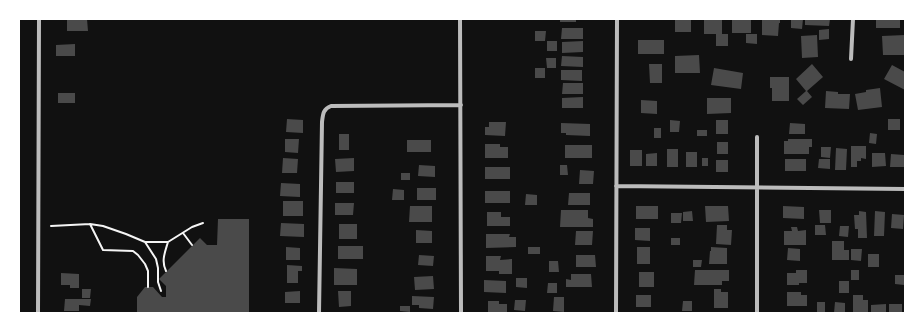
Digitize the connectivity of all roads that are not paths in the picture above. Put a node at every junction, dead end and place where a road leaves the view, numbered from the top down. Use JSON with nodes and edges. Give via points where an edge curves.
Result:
{"nodes":[{"id":1,"x":39,"y":19,"type":"edge"},
{"id":2,"x":460,"y":19,"type":"edge"},
{"id":3,"x":617,"y":19,"type":"edge"},
{"id":4,"x":852,"y":19,"type":"edge"},
{"id":5,"x":851,"y":59,"type":"dead end"},
{"id":6,"x":461,"y":105,"type":"junction"},
{"id":7,"x":757,"y":138,"type":"dead end"},
{"id":8,"x":616,"y":186,"type":"junction"},
{"id":9,"x":757,"y":188,"type":"junction"},
{"id":10,"x":905,"y":189,"type":"edge"},
{"id":11,"x":38,"y":313,"type":"edge"},
{"id":12,"x":319,"y":313,"type":"edge"},
{"id":13,"x":461,"y":313,"type":"edge"},
{"id":14,"x":616,"y":313,"type":"edge"},
{"id":15,"x":757,"y":313,"type":"edge"}],
"edges":[{"from":1,"to":11,"type":"street"},
{"from":2,"to":6,"type":"street"},
{"from":3,"to":8,"type":"street"},
{"from":4,"to":5,"type":"street"},
{"from":6,"to":12,"type":"street","via":[[331,106],[323,111]]},
{"from":6,"to":13,"type":"street"},
{"from":7,"to":9,"type":"street"},
{"from":8,"to":9,"type":"street"},
{"from":8,"to":14,"type":"street"},
{"from":9,"to":10,"type":"street"},
{"from":9,"to":15,"type":"street"}]}
